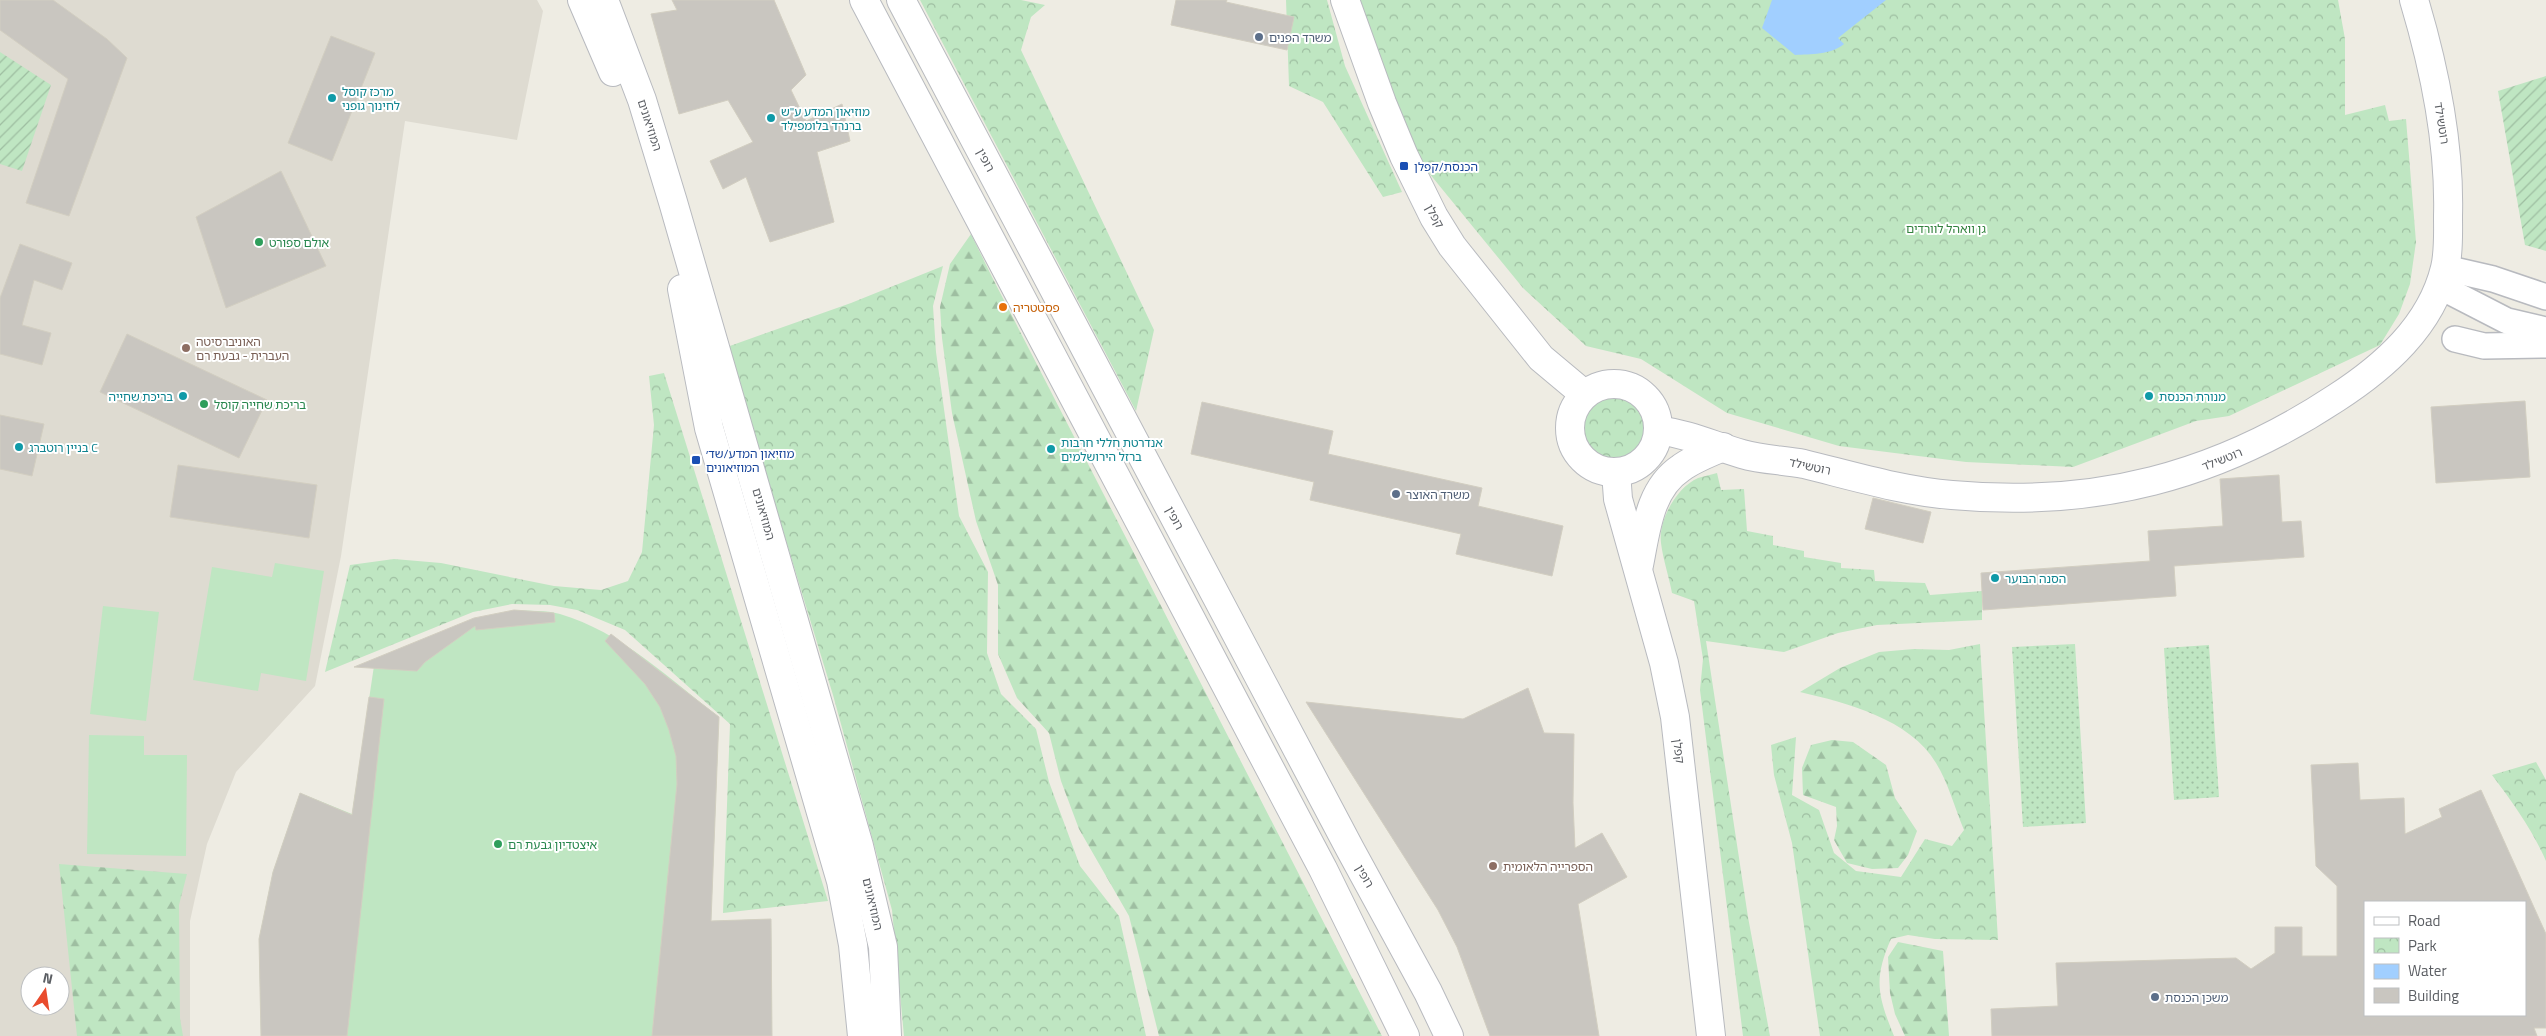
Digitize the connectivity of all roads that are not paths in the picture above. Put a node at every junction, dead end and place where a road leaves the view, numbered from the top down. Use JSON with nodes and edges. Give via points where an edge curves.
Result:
{"nodes":[{"id":1,"x":582,"y":0,"type":"edge"},
{"id":2,"x":604,"y":0,"type":"edge"},
{"id":3,"x":864,"y":0,"type":"edge"},
{"id":4,"x":901,"y":0,"type":"edge"},
{"id":5,"x":1345,"y":0,"type":"edge"},
{"id":6,"x":2414,"y":0,"type":"edge"},
{"id":7,"x":2442,"y":277,"type":"junction"},
{"id":8,"x":2546,"y":297,"type":"edge"},
{"id":9,"x":2546,"y":330,"type":"edge"},
{"id":10,"x":2455,"y":339,"type":"dead end"},
{"id":11,"x":2546,"y":345,"type":"edge"},
{"id":12,"x":1584,"y":394,"type":"junction"},
{"id":13,"x":1658,"y":430,"type":"junction"},
{"id":14,"x":1733,"y":451,"type":"junction"},
{"id":15,"x":1616,"y":472,"type":"junction"},
{"id":16,"x":1638,"y":569,"type":"junction"},
{"id":17,"x":862,"y":1036,"type":"edge"},
{"id":18,"x":887,"y":1036,"type":"edge"},
{"id":19,"x":1405,"y":1036,"type":"edge"},
{"id":20,"x":1449,"y":1036,"type":"edge"},
{"id":21,"x":1712,"y":1036,"type":"edge"}],
"edges":[{"from":1,"to":17,"type":"street","name":"המוזיאונים","via":[[633,127],[674,262],[709,428],[834,851],[848,914]]},
{"from":2,"to":18,"type":"street","name":"המוזיאונים","via":[[642,100],[674,202],[859,846],[883,946]]},
{"from":3,"to":19,"type":"street","via":[[1323,869]]},
{"from":4,"to":20,"type":"street","name":"רופין","via":[[1425,985]]},
{"from":5,"to":12,"type":"street","name":"קפלן","via":[[1389,120],[1434,217],[1452,246],[1541,358]]},
{"from":6,"to":7,"type":"street","name":"רוטשילד","via":[[2434,76],[2449,177]]},
{"from":7,"to":8,"type":"street","via":[[2493,279]]},
{"from":7,"to":9,"type":"street","via":[[2507,321]]},
{"from":7,"to":14,"type":"street","name":"רוטשילד","via":[[2414,332],[2397,352],[2357,385],[2295,426],[2241,452],[2204,467],[2150,482],[2087,494],[2030,498],[1958,496],[1890,485]]},
{"from":10,"to":11,"type":"street","via":[[2484,346]]},
{"from":12,"to":13,"type":"street","via":[[1608,384],[1633,388],[1652,405]]},
{"from":12,"to":15,"type":"street","via":[[1570,417],[1571,443],[1577,454],[1594,468]]},
{"from":13,"to":14,"type":"street","name":"רוטשילד","via":[[1686,434]]},
{"from":13,"to":15,"type":"street","via":[[1656,443],[1640,464]]},
{"from":14,"to":16,"type":"street","via":[[1682,467],[1662,487],[1652,504]]},
{"from":15,"to":16,"type":"street","name":"קפלן","via":[[1618,499]]},
{"from":16,"to":21,"type":"street","name":"קפלן","via":[[1664,663],[1674,717]]}]}
